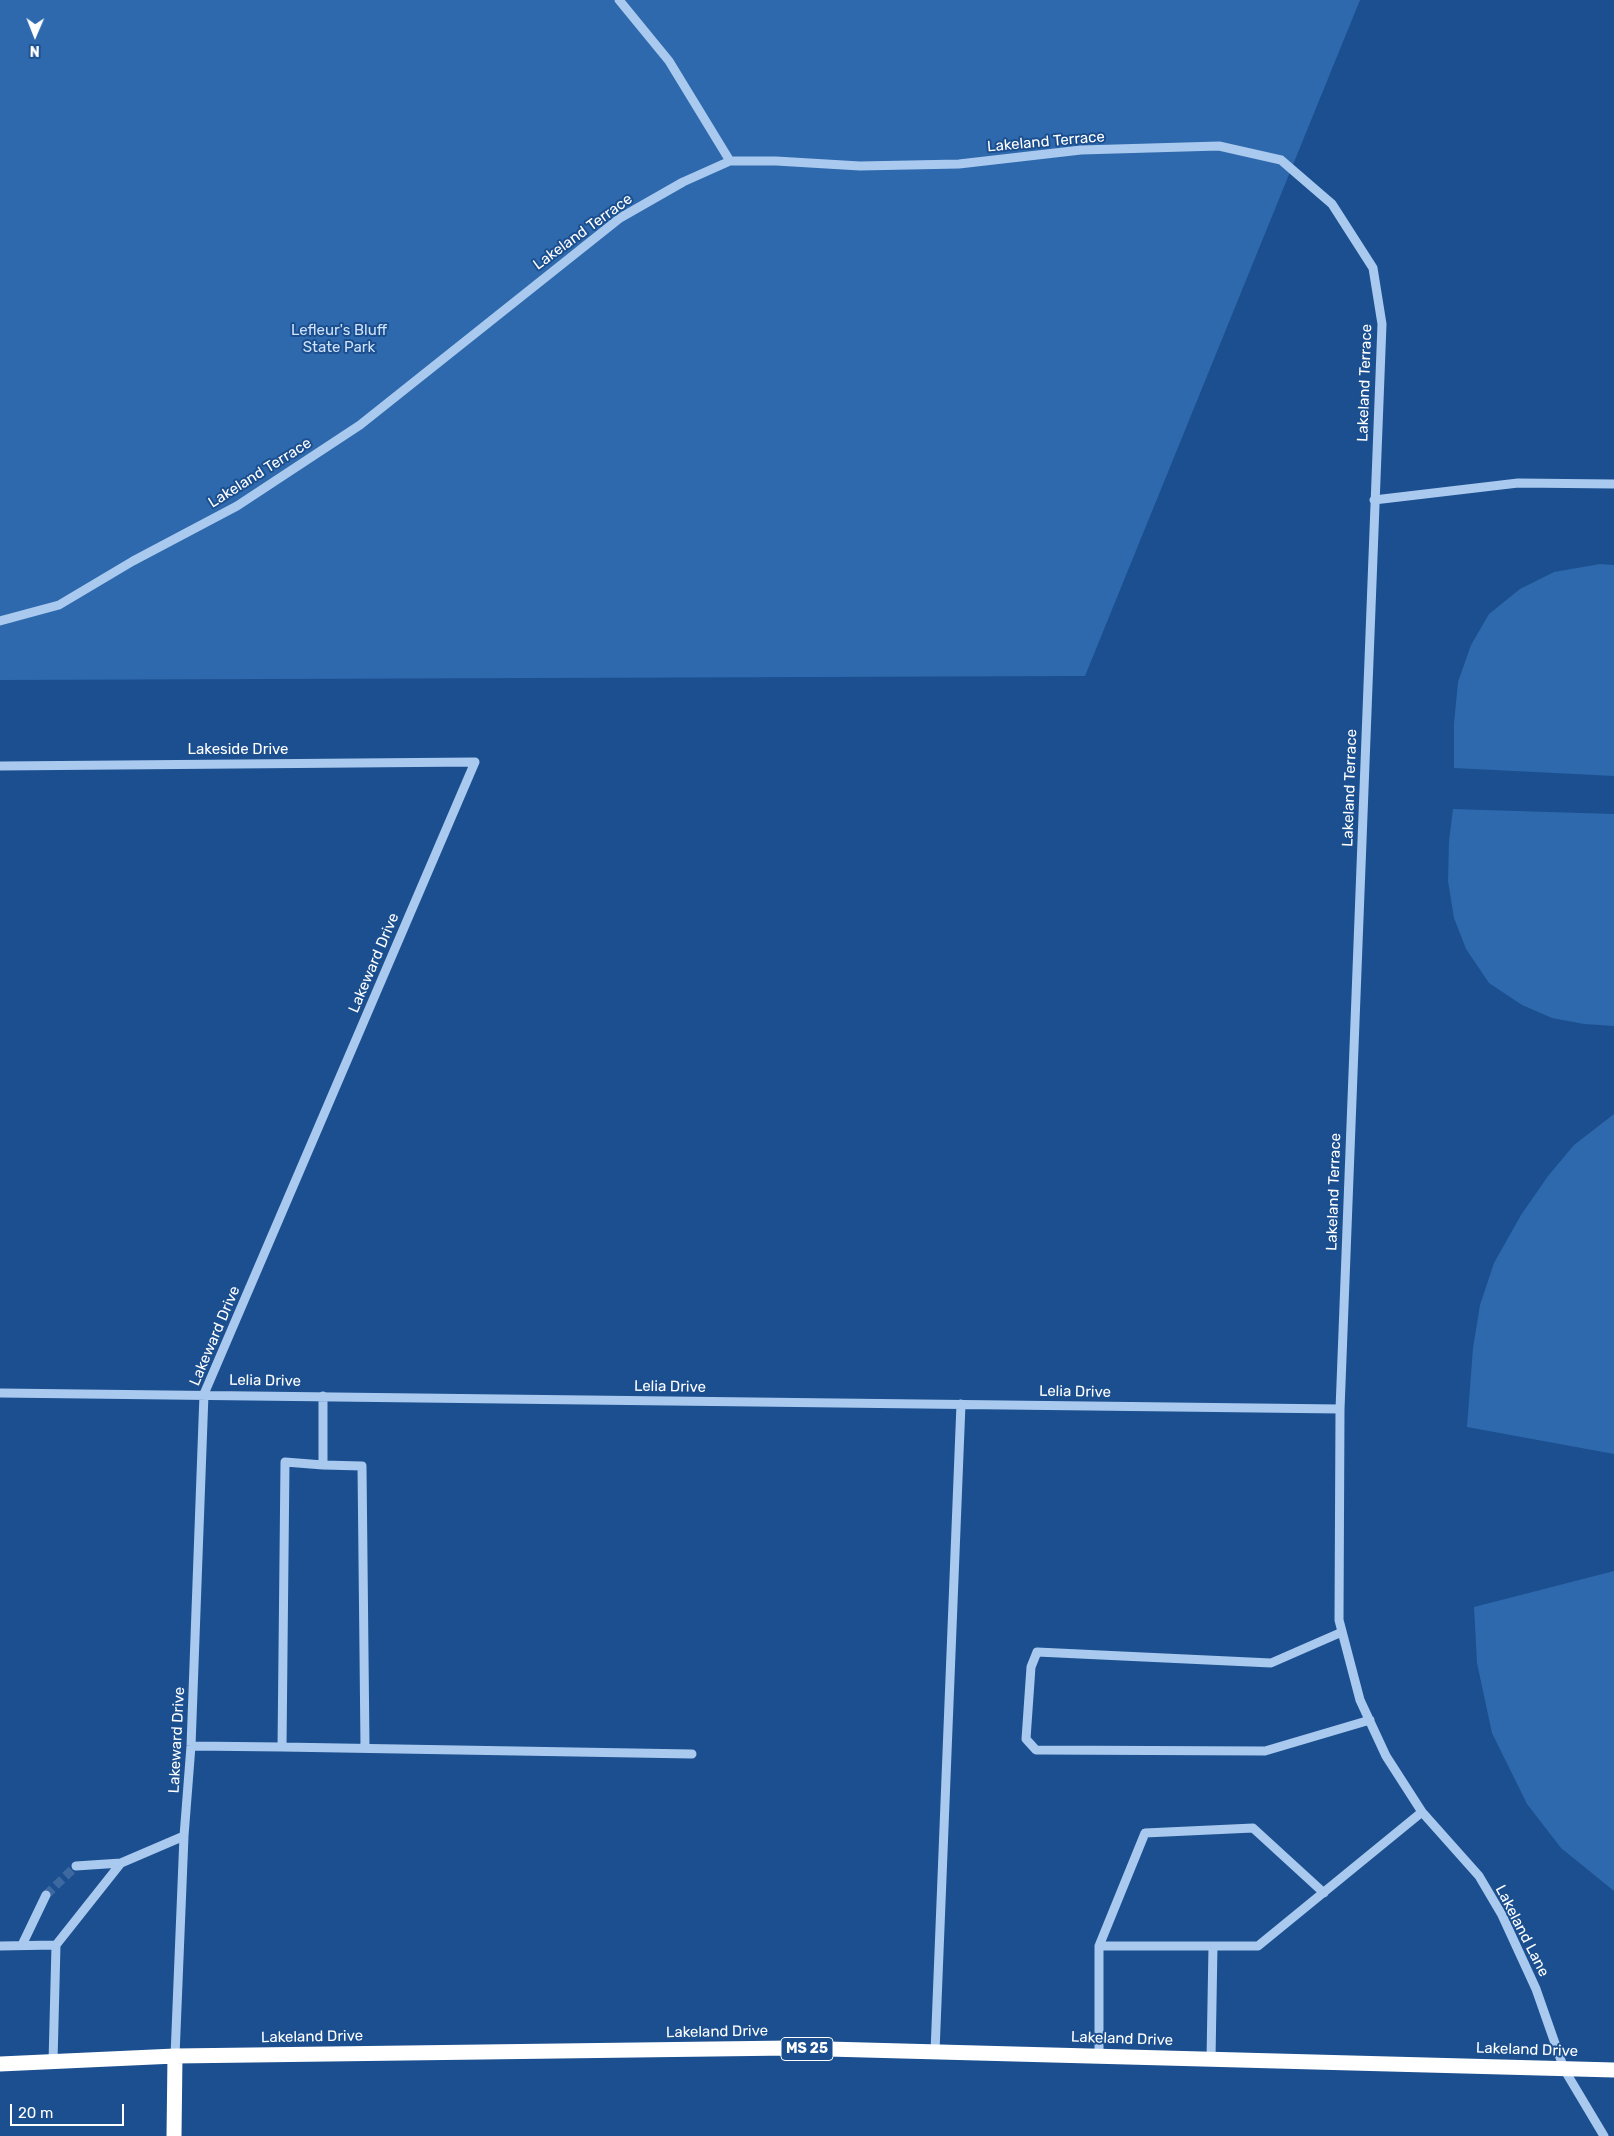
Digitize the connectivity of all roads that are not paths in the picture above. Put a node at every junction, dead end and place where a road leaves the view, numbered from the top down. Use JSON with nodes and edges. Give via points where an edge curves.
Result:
{"nodes":[{"id":1,"x":619,"y":0,"type":"edge"},
{"id":2,"x":730,"y":161,"type":"junction"},
{"id":3,"x":1614,"y":484,"type":"edge"},
{"id":4,"x":1374,"y":500,"type":"junction"},
{"id":5,"x":0,"y":621,"type":"edge"},
{"id":6,"x":476,"y":762,"type":"joint"},
{"id":7,"x":0,"y":766,"type":"edge"},
{"id":8,"x":0,"y":1393,"type":"edge"},
{"id":9,"x":204,"y":1394,"type":"junction"},
{"id":10,"x":323,"y":1396,"type":"junction"},
{"id":11,"x":961,"y":1404,"type":"junction"},
{"id":12,"x":1340,"y":1409,"type":"junction"},
{"id":13,"x":323,"y":1465,"type":"junction"},
{"id":14,"x":1342,"y":1632,"type":"junction"},
{"id":15,"x":1370,"y":1720,"type":"junction"},
{"id":16,"x":191,"y":1746,"type":"junction"},
{"id":17,"x":282,"y":1747,"type":"junction"},
{"id":18,"x":365,"y":1747,"type":"junction"},
{"id":19,"x":692,"y":1754,"type":"dead end"},
{"id":20,"x":1386,"y":1756,"type":"joint"},
{"id":21,"x":1422,"y":1812,"type":"junction"},
{"id":22,"x":184,"y":1836,"type":"junction"},
{"id":23,"x":121,"y":1864,"type":"junction"},
{"id":24,"x":76,"y":1866,"type":"tunnel mouth"},
{"id":25,"x":1324,"y":1893,"type":"junction"},
{"id":26,"x":46,"y":1896,"type":"tunnel mouth"},
{"id":27,"x":22,"y":1945,"type":"junction"},
{"id":28,"x":56,"y":1945,"type":"junction"},
{"id":29,"x":0,"y":1946,"type":"edge"},
{"id":30,"x":1099,"y":1946,"type":"junction"},
{"id":31,"x":1213,"y":1946,"type":"junction"},
{"id":32,"x":935,"y":2052,"type":"junction"},
{"id":33,"x":1099,"y":2055,"type":"junction"},
{"id":34,"x":175,"y":2056,"type":"junction"},
{"id":35,"x":1211,"y":2059,"type":"junction"},
{"id":36,"x":53,"y":2062,"type":"junction"},
{"id":37,"x":0,"y":2064,"type":"edge"},
{"id":38,"x":1564,"y":2069,"type":"junction"},
{"id":39,"x":1614,"y":2070,"type":"edge"},
{"id":40,"x":174,"y":2136,"type":"edge"},
{"id":41,"x":1604,"y":2136,"type":"edge"}],
"edges":[{"from":1,"to":2,"type":"street","via":[[669,62]]},
{"from":2,"to":4,"type":"street","name":"Lakeland Terrace","via":[[860,166],[959,164],[1081,150],[1219,146],[1281,160],[1332,204],[1373,268],[1382,324]]},
{"from":2,"to":5,"type":"street","name":"Lakeland Terrace","via":[[683,182],[620,218],[360,425],[237,506],[133,560],[59,605]]},
{"from":3,"to":4,"type":"street","via":[[1518,483]]},
{"from":4,"to":12,"type":"street","name":"Lakeland Terrace"},
{"from":6,"to":7,"type":"street","name":"Lakeside Drive"},
{"from":6,"to":9,"type":"street","name":"Lakeward Drive"},
{"from":8,"to":9,"type":"street","name":"Lelia Drive"},
{"from":9,"to":10,"type":"street","name":"Lelia Drive"},
{"from":9,"to":16,"type":"street","name":"Lakeward Drive"},
{"from":10,"to":11,"type":"street","name":"Lelia Drive"},
{"from":10,"to":13,"type":"street"},
{"from":11,"to":12,"type":"street","name":"Lelia Drive"},
{"from":11,"to":32,"type":"street"},
{"from":12,"to":14,"type":"street","name":"Lakeland Terrace","via":[[1339,1620]]},
{"from":13,"to":17,"type":"street","via":[[285,1462]]},
{"from":13,"to":18,"type":"street","via":[[362,1466]]},
{"from":14,"to":15,"type":"street","name":"Lakeland Terrace","via":[[1360,1700]]},
{"from":14,"to":15,"type":"street","via":[[1271,1663],[1038,1652],[1031,1667],[1026,1739],[1036,1750],[1265,1751]]},
{"from":15,"to":20,"type":"street","name":"Lakeland Terrace"},
{"from":16,"to":17,"type":"street"},
{"from":16,"to":22,"type":"street","name":"Lakeward Drive"},
{"from":17,"to":18,"type":"street"},
{"from":18,"to":19,"type":"street"},
{"from":20,"to":21,"type":"street","name":"Lakeland Lane"},
{"from":21,"to":25,"type":"street"},
{"from":21,"to":38,"type":"street","name":"Lakeland Lane","via":[[1478,1876],[1502,1915],[1536,1990]]},
{"from":22,"to":23,"type":"street"},
{"from":22,"to":34,"type":"street","name":"Lakeward Drive"},
{"from":23,"to":24,"type":"street"},
{"from":23,"to":28,"type":"street"},
{"from":25,"to":30,"type":"street","via":[[1253,1828],[1145,1834]]},
{"from":25,"to":31,"type":"street","via":[[1258,1946]]},
{"from":26,"to":27,"type":"street"},
{"from":27,"to":28,"type":"street"},
{"from":27,"to":29,"type":"street"},
{"from":28,"to":36,"type":"street"},
{"from":30,"to":31,"type":"street"},
{"from":30,"to":33,"type":"street"},
{"from":31,"to":35,"type":"street"},
{"from":32,"to":33,"type":"highway","name":"Lakeland Drive","number":"MS 25"},
{"from":32,"to":34,"type":"highway","name":"Lakeland Drive","number":"MS 25","via":[[790,2048]]},
{"from":33,"to":35,"type":"highway","name":"Lakeland Drive","number":"MS 25"},
{"from":34,"to":36,"type":"highway","name":"Lakeland Drive","number":"MS 25"},
{"from":34,"to":40,"type":"highway"},
{"from":35,"to":38,"type":"highway","name":"Lakeland Drive","number":"MS 25"},
{"from":36,"to":37,"type":"highway","name":"Lakeland Drive","number":"MS 25"},
{"from":38,"to":39,"type":"highway","name":"Lakeland Drive","number":"MS 25"},
{"from":38,"to":41,"type":"street","name":"Lakeland Lane"}]}
